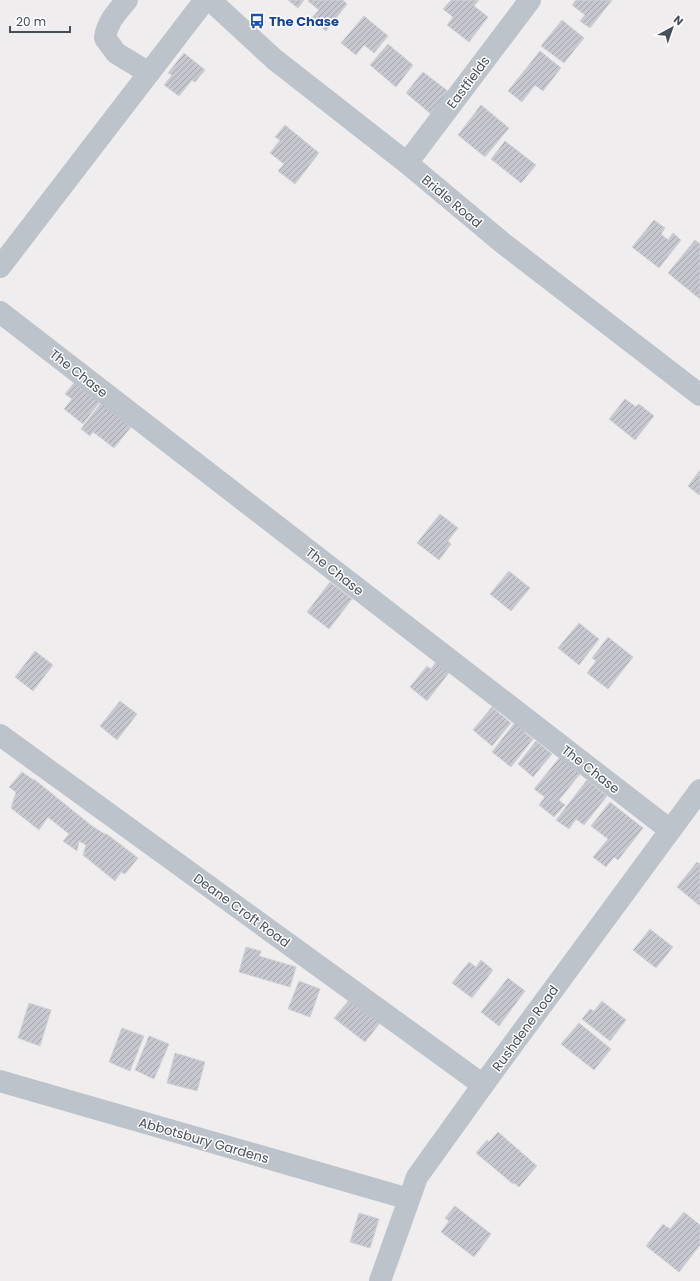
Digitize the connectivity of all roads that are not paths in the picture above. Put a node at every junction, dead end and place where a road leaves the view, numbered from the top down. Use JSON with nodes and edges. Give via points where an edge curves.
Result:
{"nodes":[{"id":1,"x":127,"y":0,"type":"edge"},
{"id":2,"x":205,"y":0,"type":"edge"},
{"id":3,"x":210,"y":0,"type":"edge"},
{"id":4,"x":530,"y":0,"type":"edge"},
{"id":5,"x":149,"y":73,"type":"junction"},
{"id":6,"x":407,"y":163,"type":"junction"},
{"id":7,"x":0,"y":267,"type":"edge"},
{"id":8,"x":0,"y":312,"type":"edge"},
{"id":9,"x":700,"y":395,"type":"edge"},
{"id":10,"x":0,"y":735,"type":"edge"},
{"id":11,"x":700,"y":790,"type":"edge"},
{"id":12,"x":670,"y":830,"type":"junction"},
{"id":13,"x":0,"y":1081,"type":"edge"},
{"id":14,"x":483,"y":1085,"type":"junction"},
{"id":15,"x":409,"y":1199,"type":"junction"},
{"id":16,"x":380,"y":1281,"type":"edge"}],
"edges":[{"from":1,"to":5,"type":"street","via":[[106,28],[105,38],[116,52]]},
{"from":2,"to":5,"type":"street"},
{"from":3,"to":6,"type":"street","name":"Bridle Road","via":[[274,60]]},
{"from":4,"to":6,"type":"street","name":"Eastfields"},
{"from":5,"to":7,"type":"street"},
{"from":6,"to":9,"type":"street","name":"Bridle Road","via":[[504,244]]},
{"from":8,"to":12,"type":"street","name":"The Chase"},
{"from":10,"to":14,"type":"street","name":"Deane Croft Road"},
{"from":11,"to":12,"type":"street","name":"Rushdene Road"},
{"from":12,"to":14,"type":"street","name":"Rushdene Road"},
{"from":13,"to":15,"type":"street","name":"Abbotsbury Gardens"},
{"from":14,"to":15,"type":"street","name":"Rushdene Road","via":[[418,1177]]},
{"from":15,"to":16,"type":"street","name":"Rushdene Road"}]}
